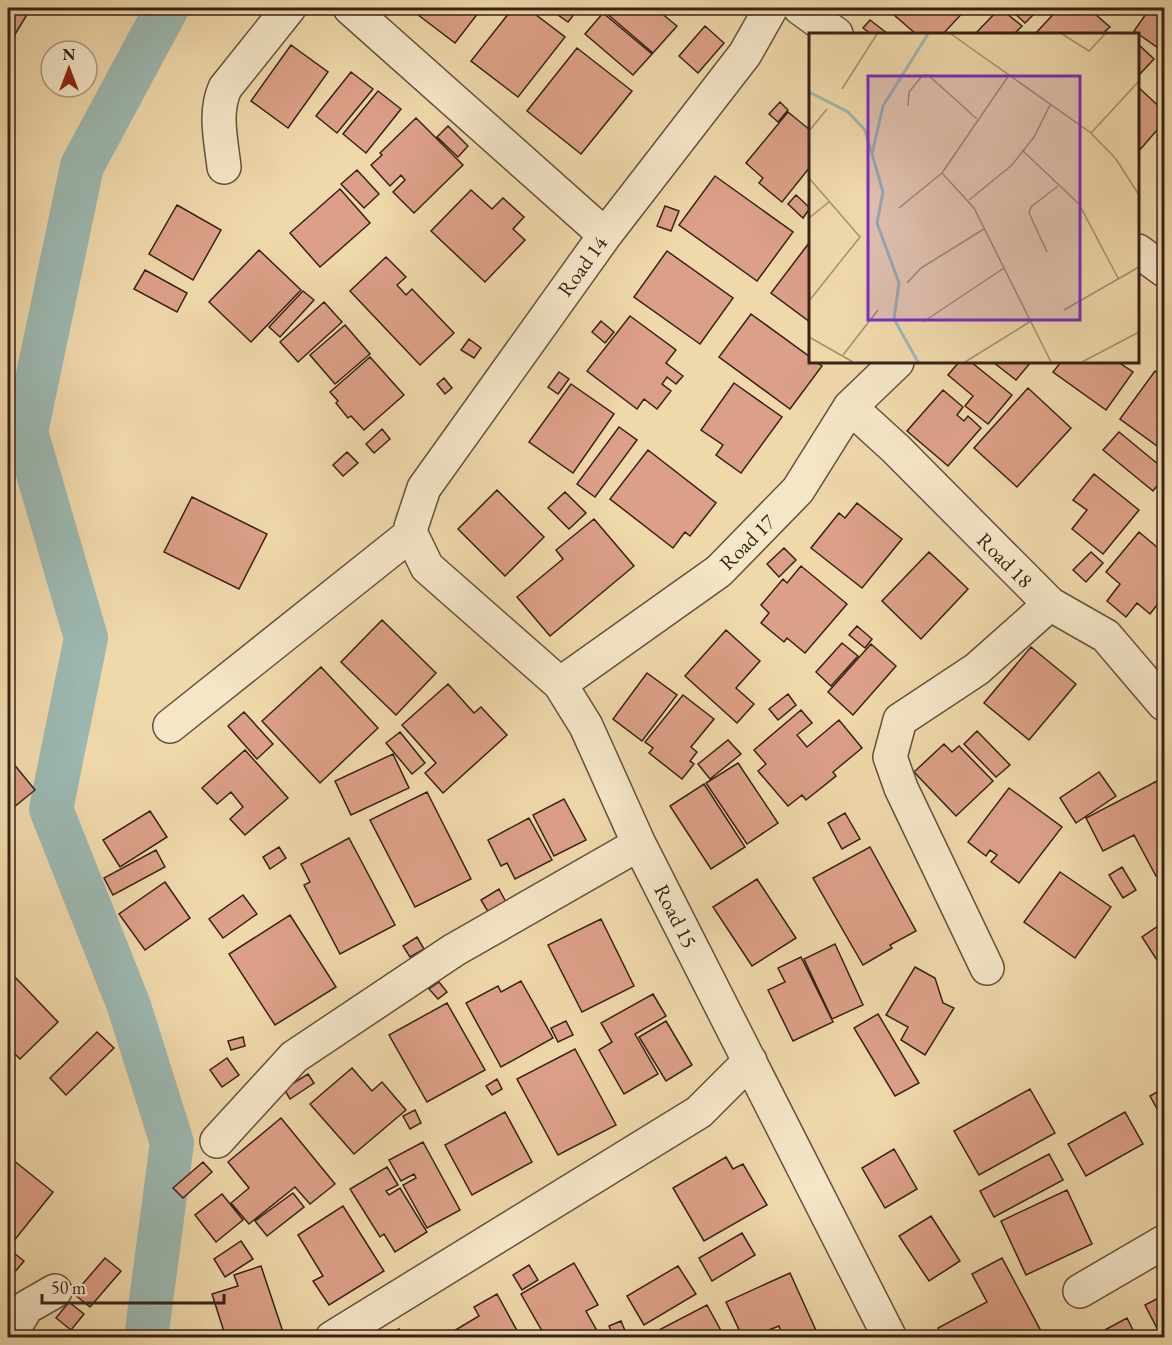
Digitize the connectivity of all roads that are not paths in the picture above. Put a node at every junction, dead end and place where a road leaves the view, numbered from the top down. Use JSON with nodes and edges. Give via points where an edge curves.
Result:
{"nodes":[{"id":1,"x":289,"y":8,"type":"edge"},
{"id":2,"x":350,"y":8,"type":"edge"},
{"id":3,"x":771,"y":8,"type":"edge"},
{"id":4,"x":800,"y":8,"type":"edge"},
{"id":5,"x":835,"y":33,"type":"edge"},
{"id":6,"x":225,"y":167,"type":"dead end"},
{"id":7,"x":605,"y":235,"type":"junction"},
{"id":8,"x":1139,"y":252,"type":"edge"},
{"id":9,"x":1164,"y":270,"type":"edge"},
{"id":10,"x":896,"y":363,"type":"edge"},
{"id":11,"x":850,"y":407,"type":"junction"},
{"id":12,"x":411,"y":534,"type":"junction"},
{"id":13,"x":1050,"y":604,"type":"junction"},
{"id":14,"x":561,"y":684,"type":"junction"},
{"id":15,"x":1164,"y":704,"type":"edge"},
{"id":16,"x":170,"y":726,"type":"dead end"},
{"id":17,"x":639,"y":844,"type":"junction"},
{"id":18,"x":987,"y":968,"type":"dead end"},
{"id":19,"x":750,"y":1061,"type":"junction"},
{"id":20,"x":217,"y":1141,"type":"dead end"},
{"id":21,"x":1164,"y":1242,"type":"edge"},
{"id":22,"x":55,"y":1291,"type":"dead end"},
{"id":23,"x":1080,"y":1291,"type":"dead end"},
{"id":24,"x":8,"y":1337,"type":"edge"},
{"id":25,"x":332,"y":1338,"type":"edge"},
{"id":26,"x":890,"y":1338,"type":"edge"}],
"edges":[{"from":1,"to":6,"type":"street","via":[[225,88],[220,100]]},
{"from":2,"to":7,"type":"street"},
{"from":3,"to":7,"type":"street","name":"Road 14","via":[[745,54]]},
{"from":4,"to":5,"type":"street"},
{"from":7,"to":12,"type":"street","name":"Road 14","via":[[424,488]]},
{"from":8,"to":9,"type":"street"},
{"from":10,"to":11,"type":"street","name":"Road 17"},
{"from":11,"to":13,"type":"street","name":"Road 18"},
{"from":11,"to":14,"type":"street","name":"Road 17","via":[[798,490],[719,571]]},
{"from":12,"to":14,"type":"street","name":"Road 15","via":[[427,567]]},
{"from":12,"to":16,"type":"street"},
{"from":13,"to":15,"type":"street","name":"Road 18","via":[[1106,636]]},
{"from":13,"to":18,"type":"street","via":[[977,669],[900,720],[890,757]]},
{"from":14,"to":17,"type":"street","name":"Road 15","via":[[586,726]]},
{"from":17,"to":19,"type":"street","name":"Road 15"},
{"from":17,"to":20,"type":"street","via":[[454,950],[294,1057]]},
{"from":19,"to":25,"type":"street","via":[[699,1112]]},
{"from":19,"to":26,"type":"street","name":"Road 15"},
{"from":21,"to":23,"type":"street"},
{"from":22,"to":24,"type":"street","via":[[27,1307]]}]}
